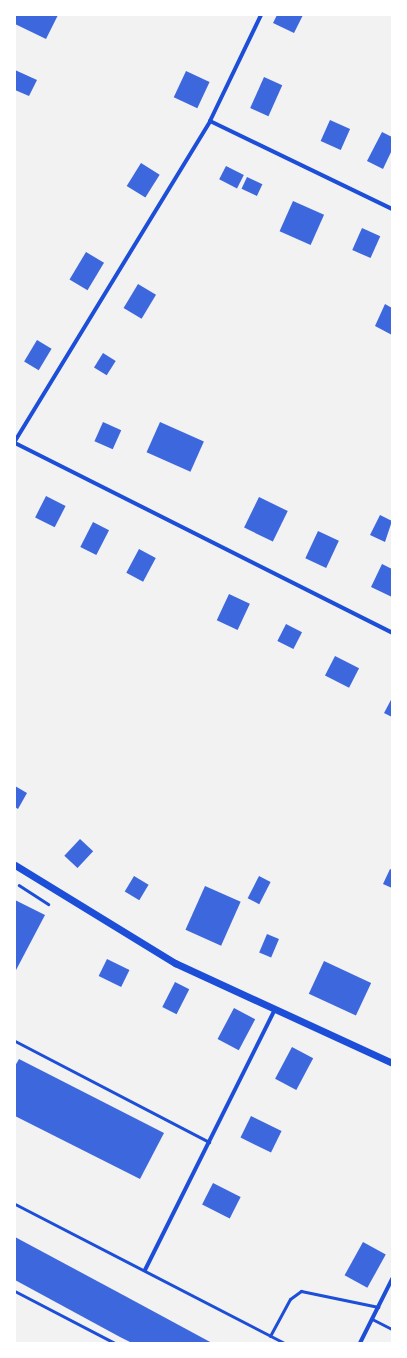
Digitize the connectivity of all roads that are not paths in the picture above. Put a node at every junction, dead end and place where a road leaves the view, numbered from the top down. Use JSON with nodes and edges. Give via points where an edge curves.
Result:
{"nodes":[{"id":1,"x":261,"y":15,"type":"edge"},
{"id":2,"x":210,"y":121,"type":"junction"},
{"id":3,"x":392,"y":209,"type":"edge"},
{"id":4,"x":15,"y":442,"type":"edge"},
{"id":5,"x":392,"y":633,"type":"edge"},
{"id":6,"x":15,"y":865,"type":"edge"},
{"id":7,"x":275,"y":1009,"type":"junction"},
{"id":8,"x":15,"y":1041,"type":"edge"},
{"id":9,"x":392,"y":1063,"type":"edge"},
{"id":10,"x":209,"y":1142,"type":"junction"},
{"id":11,"x":15,"y":1204,"type":"edge"},
{"id":12,"x":145,"y":1270,"type":"junction"},
{"id":13,"x":392,"y":1279,"type":"edge"},
{"id":14,"x":378,"y":1307,"type":"junction"},
{"id":15,"x":372,"y":1319,"type":"junction"},
{"id":16,"x":392,"y":1329,"type":"edge"},
{"id":17,"x":270,"y":1336,"type":"junction"},
{"id":18,"x":284,"y":1343,"type":"edge"},
{"id":19,"x":360,"y":1343,"type":"edge"}],
"edges":[{"from":1,"to":2,"type":"street"},
{"from":2,"to":3,"type":"street"},
{"from":2,"to":4,"type":"street"},
{"from":4,"to":5,"type":"street"},
{"from":6,"to":7,"type":"street","via":[[175,963]]},
{"from":7,"to":9,"type":"street"},
{"from":7,"to":10,"type":"street"},
{"from":8,"to":10,"type":"lane"},
{"from":10,"to":12,"type":"street"},
{"from":11,"to":12,"type":"lane"},
{"from":12,"to":17,"type":"lane"},
{"from":13,"to":14,"type":"street"},
{"from":14,"to":15,"type":"street"},
{"from":14,"to":17,"type":"lane","via":[[301,1291],[290,1299]]},
{"from":15,"to":16,"type":"lane"},
{"from":15,"to":19,"type":"street"},
{"from":17,"to":18,"type":"lane"}]}
